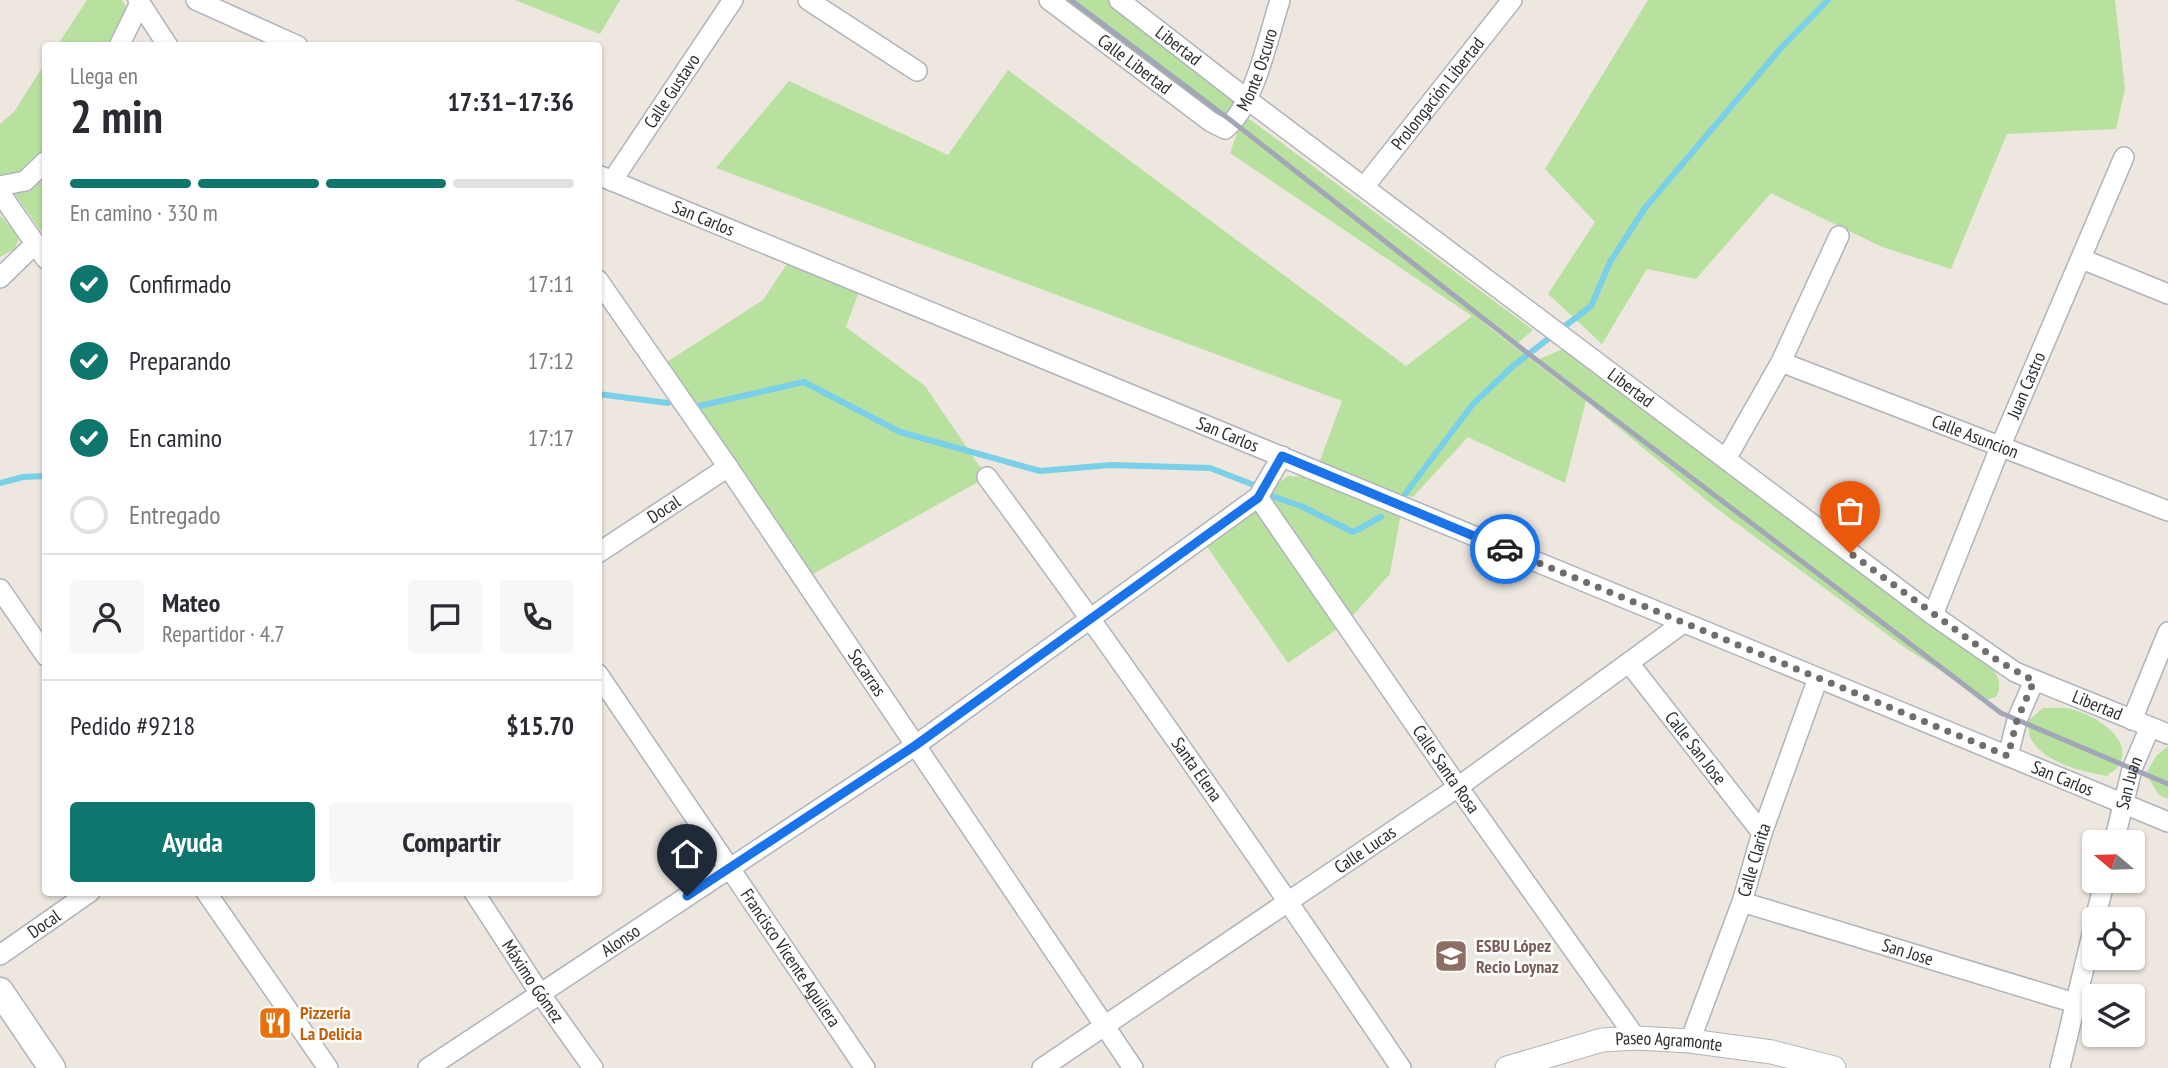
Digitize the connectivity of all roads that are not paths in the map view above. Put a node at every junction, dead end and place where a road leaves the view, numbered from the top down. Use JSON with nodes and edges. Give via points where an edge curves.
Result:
{"nodes":[{"id":1,"x":196,"y":0,"type":"edge"},
{"id":2,"x":733,"y":0,"type":"edge"},
{"id":3,"x":808,"y":0,"type":"edge"},
{"id":4,"x":1049,"y":0,"type":"edge"},
{"id":5,"x":1119,"y":0,"type":"edge"},
{"id":6,"x":1280,"y":0,"type":"edge"},
{"id":7,"x":1512,"y":0,"type":"edge"},
{"id":8,"x":139,"y":1,"type":"edge"},
{"id":9,"x":121,"y":42,"type":"edge"},
{"id":10,"x":165,"y":42,"type":"edge"},
{"id":11,"x":289,"y":42,"type":"edge"},
{"id":12,"x":917,"y":71,"type":"dead end"},
{"id":13,"x":1248,"y":100,"type":"junction"},
{"id":14,"x":1221,"y":127,"type":"joint"},
{"id":15,"x":2124,"y":158,"type":"dead end"},
{"id":16,"x":42,"y":165,"type":"edge"},
{"id":17,"x":605,"y":178,"type":"edge"},
{"id":18,"x":0,"y":186,"type":"edge"},
{"id":19,"x":1364,"y":187,"type":"junction"},
{"id":20,"x":0,"y":193,"type":"edge"},
{"id":21,"x":1839,"y":236,"type":"dead end"},
{"id":22,"x":40,"y":251,"type":"edge"},
{"id":23,"x":2082,"y":258,"type":"junction"},
{"id":24,"x":0,"y":278,"type":"edge"},
{"id":25,"x":602,"y":286,"type":"edge"},
{"id":26,"x":2168,"y":294,"type":"edge"},
{"id":27,"x":1781,"y":362,"type":"junction"},
{"id":28,"x":2001,"y":445,"type":"junction"},
{"id":29,"x":1282,"y":456,"type":"junction"},
{"id":30,"x":1726,"y":459,"type":"junction"},
{"id":31,"x":728,"y":467,"type":"junction"},
{"id":32,"x":986,"y":477,"type":"dead end"},
{"id":33,"x":1258,"y":498,"type":"junction"},
{"id":34,"x":2168,"y":511,"type":"edge"},
{"id":35,"x":602,"y":550,"type":"edge"},
{"id":36,"x":0,"y":589,"type":"edge"},
{"id":37,"x":1933,"y":615,"type":"junction"},
{"id":38,"x":1091,"y":618,"type":"junction"},
{"id":39,"x":1683,"y":623,"type":"junction"},
{"id":40,"x":2168,"y":632,"type":"edge"},
{"id":41,"x":42,"y":650,"type":"edge"},
{"id":42,"x":1629,"y":663,"type":"junction"},
{"id":43,"x":1818,"y":678,"type":"junction"},
{"id":44,"x":602,"y":680,"type":"edge"},
{"id":45,"x":2034,"y":681,"type":"junction"},
{"id":46,"x":2132,"y":720,"type":"junction"},
{"id":47,"x":2159,"y":731,"type":"edge"},
{"id":48,"x":916,"y":745,"type":"junction"},
{"id":49,"x":2008,"y":756,"type":"junction"},
{"id":50,"x":1458,"y":787,"type":"junction"},
{"id":51,"x":2124,"y":804,"type":"junction"},
{"id":52,"x":2168,"y":822,"type":"edge"},
{"id":53,"x":2117,"y":830,"type":"edge"},
{"id":54,"x":1762,"y":833,"type":"junction"},
{"id":55,"x":729,"y":869,"type":"junction"},
{"id":56,"x":84,"y":896,"type":"edge"},
{"id":57,"x":209,"y":896,"type":"edge"},
{"id":58,"x":477,"y":896,"type":"edge"},
{"id":59,"x":1289,"y":902,"type":"junction"},
{"id":60,"x":1742,"y":902,"type":"junction"},
{"id":61,"x":0,"y":955,"type":"edge"},
{"id":62,"x":2083,"y":970,"type":"edge"},
{"id":63,"x":0,"y":991,"type":"edge"},
{"id":64,"x":539,"y":992,"type":"junction"},
{"id":65,"x":2075,"y":1003,"type":"junction"},
{"id":66,"x":1105,"y":1025,"type":"junction"},
{"id":67,"x":1636,"y":1038,"type":"junction"},
{"id":68,"x":1690,"y":1041,"type":"junction"},
{"id":69,"x":52,"y":1068,"type":"edge"},
{"id":70,"x":328,"y":1068,"type":"edge"},
{"id":71,"x":428,"y":1068,"type":"edge"},
{"id":72,"x":593,"y":1068,"type":"edge"},
{"id":73,"x":865,"y":1068,"type":"edge"},
{"id":74,"x":1042,"y":1068,"type":"edge"},
{"id":75,"x":1133,"y":1068,"type":"edge"},
{"id":76,"x":1401,"y":1068,"type":"edge"},
{"id":77,"x":1507,"y":1068,"type":"edge"},
{"id":78,"x":1834,"y":1068,"type":"edge"},
{"id":79,"x":2060,"y":1068,"type":"edge"}],
"edges":[{"from":1,"to":11,"type":"street"},
{"from":2,"to":17,"type":"street","name":"Calle Gustavo"},
{"from":3,"to":12,"type":"street"},
{"from":4,"to":14,"type":"street","name":"Calle Libertad"},
{"from":5,"to":13,"type":"street","name":"Libertad"},
{"from":6,"to":13,"type":"street","name":"Monte Oscuro"},
{"from":7,"to":19,"type":"street","name":"Prolongación Libertad"},
{"from":8,"to":9,"type":"street"},
{"from":8,"to":10,"type":"street"},
{"from":13,"to":14,"type":"street","name":"Monte Oscuro","via":[[1233,122]]},
{"from":13,"to":19,"type":"street","name":"Libertad"},
{"from":15,"to":23,"type":"street","name":"Juan Castro"},
{"from":16,"to":18,"type":"street","via":[[25,181]]},
{"from":17,"to":29,"type":"street","name":"San Carlos"},
{"from":19,"to":30,"type":"street","name":"Libertad"},
{"from":20,"to":22,"type":"street"},
{"from":21,"to":27,"type":"street"},
{"from":22,"to":24,"type":"street"},
{"from":23,"to":26,"type":"street"},
{"from":23,"to":28,"type":"street","name":"Juan Castro"},
{"from":25,"to":31,"type":"street","name":"Socarras"},
{"from":27,"to":28,"type":"street","name":"Calle Asuncion"},
{"from":27,"to":30,"type":"street"},
{"from":28,"to":34,"type":"street","name":"Calle Asuncion"},
{"from":28,"to":37,"type":"street","name":"Juan Castro"},
{"from":29,"to":33,"type":"street"},
{"from":29,"to":39,"type":"street","name":"San Carlos"},
{"from":30,"to":37,"type":"street","name":"Libertad"},
{"from":31,"to":35,"type":"street","name":"Docal"},
{"from":31,"to":48,"type":"street","name":"Socarras"},
{"from":32,"to":38,"type":"street","name":"Santa Elena"},
{"from":33,"to":38,"type":"street","name":"Alonso"},
{"from":33,"to":50,"type":"street","name":"Calle Santa Rosa"},
{"from":36,"to":41,"type":"street"},
{"from":37,"to":45,"type":"street","name":"Libertad"},
{"from":38,"to":48,"type":"street","name":"Alonso"},
{"from":38,"to":59,"type":"street","name":"Santa Elena"},
{"from":39,"to":42,"type":"street","name":"Calle Lucas"},
{"from":39,"to":43,"type":"street","name":"San Carlos"},
{"from":40,"to":46,"type":"street"},
{"from":42,"to":50,"type":"street","name":"Calle Lucas"},
{"from":42,"to":54,"type":"street","name":"Calle San Jose"},
{"from":43,"to":49,"type":"street","name":"San Carlos"},
{"from":43,"to":54,"type":"street","name":"Calle Clarita"},
{"from":44,"to":55,"type":"street","name":"Francisco Vicente Aguilera"},
{"from":45,"to":46,"type":"street","name":"Libertad"},
{"from":45,"to":49,"type":"street"},
{"from":46,"to":47,"type":"street","name":"Libertad"},
{"from":47,"to":51,"type":"street","name":"San Juan","via":[[2132,769]]},
{"from":48,"to":55,"type":"street","name":"Alonso"},
{"from":48,"to":66,"type":"street","name":"Socarras"},
{"from":49,"to":51,"type":"street","name":"San Carlos"},
{"from":50,"to":59,"type":"street","name":"Calle Lucas"},
{"from":50,"to":67,"type":"street","name":"Calle Santa Rosa"},
{"from":51,"to":52,"type":"street","name":"San Carlos"},
{"from":51,"to":53,"type":"street","name":"San Juan"},
{"from":54,"to":60,"type":"street","name":"Calle Clarita"},
{"from":55,"to":64,"type":"street","name":"Alonso"},
{"from":55,"to":73,"type":"street","name":"Francisco Vicente Aguilera"},
{"from":56,"to":61,"type":"street","name":"Docal"},
{"from":57,"to":70,"type":"street"},
{"from":58,"to":64,"type":"street","name":"Máximo Gómez"},
{"from":59,"to":66,"type":"street","name":"Calle Lucas"},
{"from":59,"to":76,"type":"street","name":"Santa Elena"},
{"from":60,"to":65,"type":"street","name":"San Jose"},
{"from":60,"to":68,"type":"street","name":"Calle Clarita"},
{"from":62,"to":65,"type":"street"},
{"from":63,"to":69,"type":"main road"},
{"from":64,"to":71,"type":"street","name":"Alonso"},
{"from":64,"to":72,"type":"street","name":"Máximo Gómez"},
{"from":65,"to":79,"type":"street"},
{"from":66,"to":74,"type":"street","name":"Calle Lucas"},
{"from":66,"to":75,"type":"street","name":"Socarras"},
{"from":67,"to":68,"type":"street","name":"Paseo Agramonte"},
{"from":67,"to":77,"type":"street","name":"Paseo Agramonte","via":[[1602,1040]]},
{"from":68,"to":78,"type":"street","name":"Paseo Agramonte","via":[[1772,1052]]}]}
